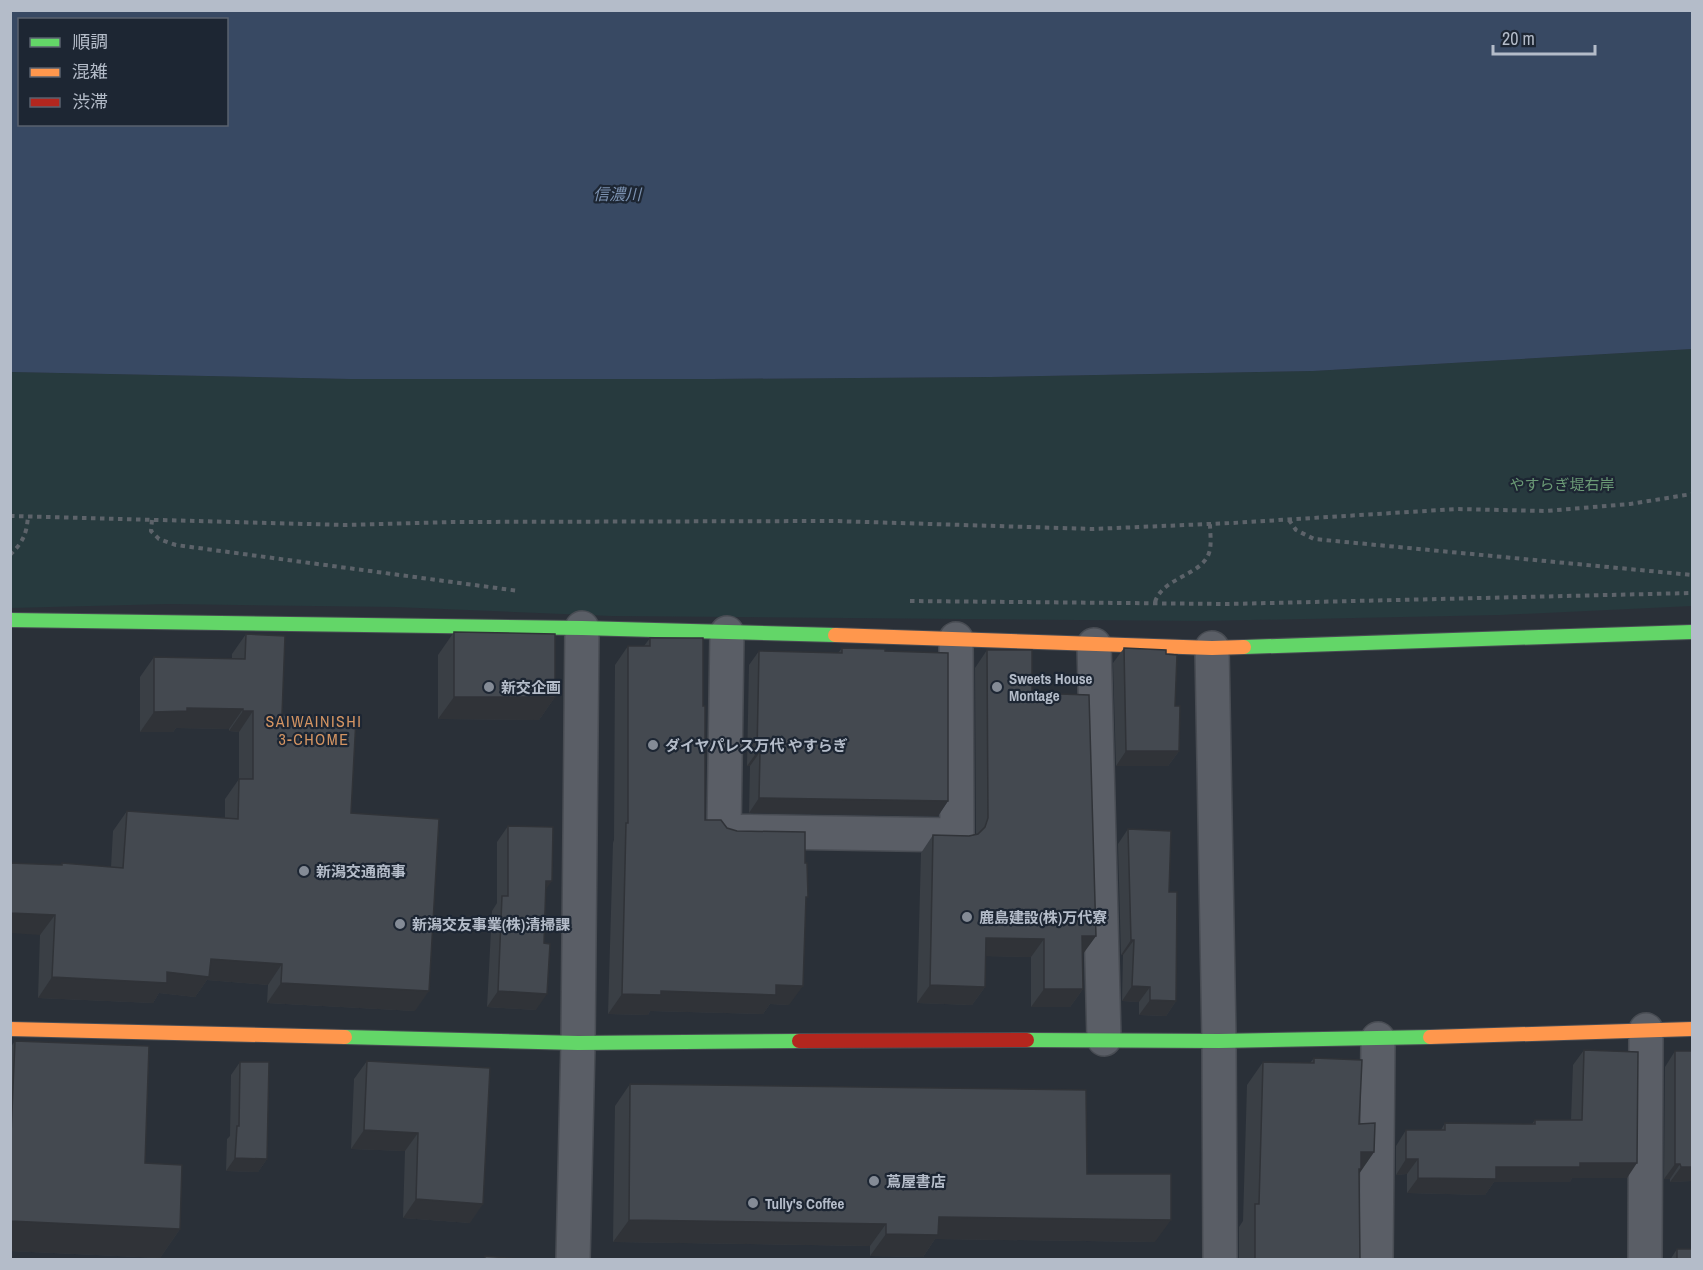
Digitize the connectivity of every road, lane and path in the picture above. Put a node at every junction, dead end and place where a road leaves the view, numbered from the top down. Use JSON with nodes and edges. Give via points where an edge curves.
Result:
{"nodes":[{"id":1,"x":1692,"y":494,"type":"edge"},
{"id":2,"x":28,"y":515,"type":"junction"},
{"id":3,"x":10,"y":516,"type":"edge"},
{"id":4,"x":1289,"y":519,"type":"junction"},
{"id":5,"x":152,"y":520,"type":"junction"},
{"id":6,"x":1210,"y":524,"type":"junction"},
{"id":7,"x":10,"y":555,"type":"edge"},
{"id":8,"x":1692,"y":575,"type":"edge"},
{"id":9,"x":524,"y":591,"type":"dead end"},
{"id":10,"x":1692,"y":593,"type":"edge"},
{"id":11,"x":910,"y":601,"type":"dead end"},
{"id":12,"x":1155,"y":602,"type":"junction"},
{"id":13,"x":10,"y":620,"type":"edge"},
{"id":14,"x":582,"y":628,"type":"junction"},
{"id":15,"x":1692,"y":632,"type":"edge"},
{"id":16,"x":728,"y":633,"type":"junction"},
{"id":17,"x":956,"y":639,"type":"junction"},
{"id":18,"x":1094,"y":645,"type":"junction"},
{"id":19,"x":1212,"y":648,"type":"junction"},
{"id":20,"x":10,"y":1029,"type":"edge"},
{"id":21,"x":1692,"y":1029,"type":"edge"},
{"id":22,"x":1646,"y":1030,"type":"junction"},
{"id":23,"x":1104,"y":1039,"type":"junction"},
{"id":24,"x":1378,"y":1040,"type":"junction"},
{"id":25,"x":1219,"y":1041,"type":"junction"},
{"id":26,"x":578,"y":1043,"type":"junction"},
{"id":27,"x":573,"y":1260,"type":"edge"},
{"id":28,"x":1220,"y":1260,"type":"edge"},
{"id":29,"x":1376,"y":1260,"type":"edge"},
{"id":30,"x":1645,"y":1260,"type":"edge"}],
"edges":[{"from":1,"to":4,"type":"path","via":[[1546,511],[1457,509]]},
{"from":2,"to":3,"type":"path"},
{"from":2,"to":5,"type":"path"},
{"from":2,"to":7,"type":"path","via":[[27,534]]},
{"from":4,"to":6,"type":"path"},
{"from":4,"to":8,"type":"path","via":[[1296,530],[1314,539]]},
{"from":5,"to":6,"type":"path","via":[[344,525],[834,521],[1093,529]]},
{"from":5,"to":9,"type":"path","via":[[151,531],[159,539],[176,545]]},
{"from":6,"to":12,"type":"path","via":[[1205,560],[1158,592]]},
{"from":10,"to":12,"type":"path","via":[[1228,604]]},
{"from":11,"to":12,"type":"path"},
{"from":13,"to":14,"type":"street"},
{"from":14,"to":16,"type":"street"},
{"from":14,"to":26,"type":"street"},
{"from":15,"to":19,"type":"street"},
{"from":16,"to":17,"type":"street"},
{"from":16,"to":17,"type":"street","via":[[724,831],[957,835]]},
{"from":17,"to":18,"type":"street"},
{"from":18,"to":19,"type":"street"},
{"from":18,"to":23,"type":"street"},
{"from":19,"to":25,"type":"street"},
{"from":20,"to":26,"type":"street"},
{"from":21,"to":22,"type":"street"},
{"from":22,"to":24,"type":"street"},
{"from":22,"to":30,"type":"street"},
{"from":23,"to":25,"type":"street"},
{"from":23,"to":26,"type":"street"},
{"from":24,"to":25,"type":"street"},
{"from":24,"to":29,"type":"street"},
{"from":25,"to":28,"type":"street"},
{"from":26,"to":27,"type":"street"}]}
